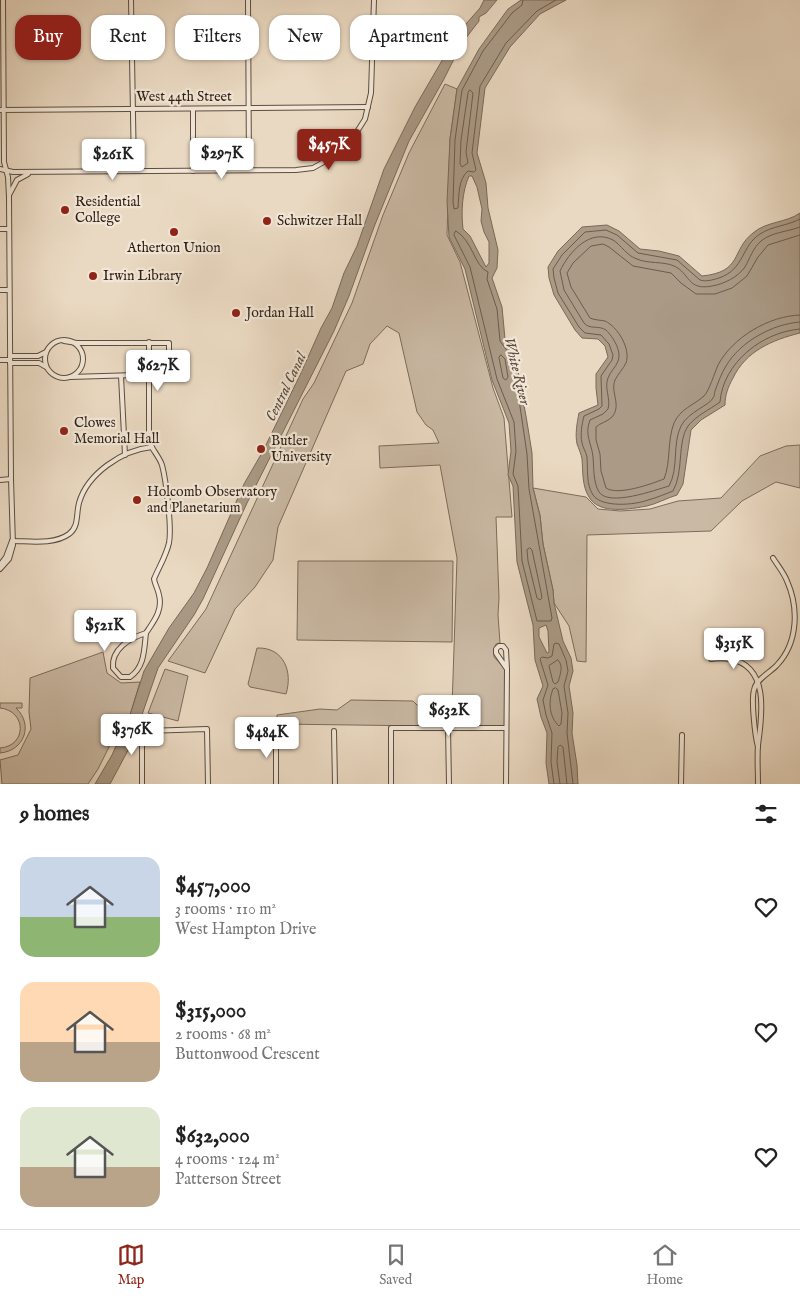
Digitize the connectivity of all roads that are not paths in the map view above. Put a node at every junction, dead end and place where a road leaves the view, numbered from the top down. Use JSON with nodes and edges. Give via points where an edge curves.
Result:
{"nodes":[{"id":1,"x":3,"y":0,"type":"edge"},
{"id":2,"x":131,"y":0,"type":"edge"},
{"id":3,"x":248,"y":0,"type":"edge"},
{"id":4,"x":374,"y":0,"type":"edge"},
{"id":5,"x":2,"y":48,"type":"edge"},
{"id":6,"x":368,"y":107,"type":"junction"},
{"id":7,"x":249,"y":108,"type":"junction"},
{"id":8,"x":133,"y":109,"type":"junction"},
{"id":9,"x":193,"y":109,"type":"junction"},
{"id":10,"x":2,"y":110,"type":"edge"},
{"id":11,"x":0,"y":169,"type":"edge"},
{"id":12,"x":250,"y":170,"type":"junction"},
{"id":13,"x":6,"y":171,"type":"junction"},
{"id":14,"x":134,"y":171,"type":"junction"},
{"id":15,"x":193,"y":171,"type":"junction"},
{"id":16,"x":33,"y":172,"type":"junction"},
{"id":17,"x":9,"y":197,"type":"junction"},
{"id":18,"x":0,"y":229,"type":"edge"},
{"id":19,"x":9,"y":229,"type":"junction"},
{"id":20,"x":0,"y":290,"type":"edge"},
{"id":21,"x":9,"y":290,"type":"junction"},
{"id":22,"x":64,"y":341,"type":"junction"},
{"id":23,"x":149,"y":342,"type":"junction"},
{"id":24,"x":47,"y":351,"type":"junction"},
{"id":25,"x":0,"y":360,"type":"edge"},
{"id":26,"x":10,"y":360,"type":"junction"},
{"id":27,"x":48,"y":370,"type":"junction"},
{"id":28,"x":149,"y":375,"type":"junction"},
{"id":29,"x":121,"y":376,"type":"junction"},
{"id":30,"x":70,"y":377,"type":"junction"},
{"id":31,"x":152,"y":447,"type":"junction"},
{"id":32,"x":124,"y":455,"type":"junction"},
{"id":33,"x":10,"y":479,"type":"junction"},
{"id":34,"x":0,"y":480,"type":"edge"},
{"id":35,"x":12,"y":541,"type":"junction"},
{"id":36,"x":773,"y":558,"type":"dead end"},
{"id":37,"x":0,"y":567,"type":"edge"},
{"id":38,"x":146,"y":633,"type":"junction"},
{"id":39,"x":711,"y":658,"type":"dead end"},
{"id":40,"x":507,"y":669,"type":"junction"},
{"id":41,"x":758,"y":682,"type":"junction"},
{"id":42,"x":448,"y":727,"type":"junction"},
{"id":43,"x":506,"y":728,"type":"junction"},
{"id":44,"x":334,"y":731,"type":"dead end"},
{"id":45,"x":276,"y":734,"type":"dead end"},
{"id":46,"x":682,"y":735,"type":"dead end"},
{"id":47,"x":758,"y":747,"type":"junction"},
{"id":48,"x":142,"y":784,"type":"edge"},
{"id":49,"x":208,"y":784,"type":"edge"},
{"id":50,"x":276,"y":784,"type":"edge"},
{"id":51,"x":335,"y":784,"type":"edge"},
{"id":52,"x":392,"y":784,"type":"edge"},
{"id":53,"x":449,"y":784,"type":"edge"},
{"id":54,"x":506,"y":784,"type":"edge"},
{"id":55,"x":681,"y":784,"type":"edge"},
{"id":56,"x":758,"y":784,"type":"edge"}],
"edges":[{"from":1,"to":5,"type":"street"},
{"from":2,"to":8,"type":"street"},
{"from":3,"to":7,"type":"street"},
{"from":4,"to":6,"type":"street"},
{"from":5,"to":10,"type":"street"},
{"from":6,"to":7,"type":"street","name":"West 44th Street"},
{"from":6,"to":12,"type":"street","via":[[366,119],[353,138],[321,164],[302,170]]},
{"from":7,"to":9,"type":"street","name":"West 44th Street"},
{"from":7,"to":12,"type":"street"},
{"from":8,"to":9,"type":"street","name":"West 44th Street"},
{"from":8,"to":10,"type":"street","name":"West 44th Street"},
{"from":8,"to":14,"type":"street"},
{"from":9,"to":15,"type":"street"},
{"from":10,"to":13,"type":"street"},
{"from":11,"to":13,"type":"street"},
{"from":12,"to":15,"type":"street"},
{"from":13,"to":16,"type":"street"},
{"from":13,"to":17,"type":"street"},
{"from":14,"to":15,"type":"street"},
{"from":14,"to":16,"type":"street"},
{"from":16,"to":17,"type":"street","via":[[17,180]]},
{"from":17,"to":19,"type":"street"},
{"from":18,"to":19,"type":"street"},
{"from":19,"to":21,"type":"street"},
{"from":20,"to":21,"type":"street"},
{"from":21,"to":26,"type":"street"},
{"from":22,"to":23,"type":"street"},
{"from":22,"to":24,"type":"street","via":[[55,343]]},
{"from":22,"to":30,"type":"street","via":[[75,344],[83,359],[80,370]]},
{"from":23,"to":28,"type":"street"},
{"from":23,"to":28,"type":"street","via":[[168,342],[170,372],[168,375]]},
{"from":24,"to":26,"type":"street","via":[[38,356]]},
{"from":24,"to":27,"type":"street","via":[[45,362]]},
{"from":25,"to":26,"type":"street"},
{"from":26,"to":27,"type":"street","via":[[39,363]]},
{"from":26,"to":33,"type":"street"},
{"from":27,"to":30,"type":"street","via":[[58,377]]},
{"from":28,"to":29,"type":"street"},
{"from":28,"to":31,"type":"street","via":[[149,439]]},
{"from":29,"to":30,"type":"street"},
{"from":29,"to":32,"type":"street"},
{"from":31,"to":32,"type":"street"},
{"from":31,"to":38,"type":"street","via":[[160,458],[165,476],[170,537],[154,579],[160,598],[159,612]]},
{"from":32,"to":35,"type":"street","via":[[97,475],[86,488],[79,504],[76,525],[70,534],[50,540]]},
{"from":33,"to":34,"type":"street"},
{"from":33,"to":35,"type":"street"},
{"from":35,"to":37,"type":"street"},
{"from":36,"to":41,"type":"street","via":[[790,587],[794,602],[794,628],[783,658]]},
{"from":38,"to":38,"type":"street","via":[[127,642],[114,655],[113,668],[121,677],[130,677],[139,668]]},
{"from":39,"to":41,"type":"street","via":[[739,662]]},
{"from":40,"to":40,"type":"street","via":[[506,649],[499,646],[496,653]]},
{"from":40,"to":43,"type":"street"},
{"from":41,"to":47,"type":"street","via":[[761,690]]},
{"from":41,"to":47,"type":"street","via":[[754,689],[754,735]]},
{"from":42,"to":43,"type":"street"},
{"from":42,"to":52,"type":"street","via":[[391,728]]},
{"from":42,"to":53,"type":"street"},
{"from":43,"to":54,"type":"street"},
{"from":44,"to":51,"type":"street"},
{"from":45,"to":50,"type":"street"},
{"from":46,"to":55,"type":"street"},
{"from":47,"to":56,"type":"street"},
{"from":48,"to":49,"type":"street","via":[[142,744],[146,731],[206,729]]}]}
